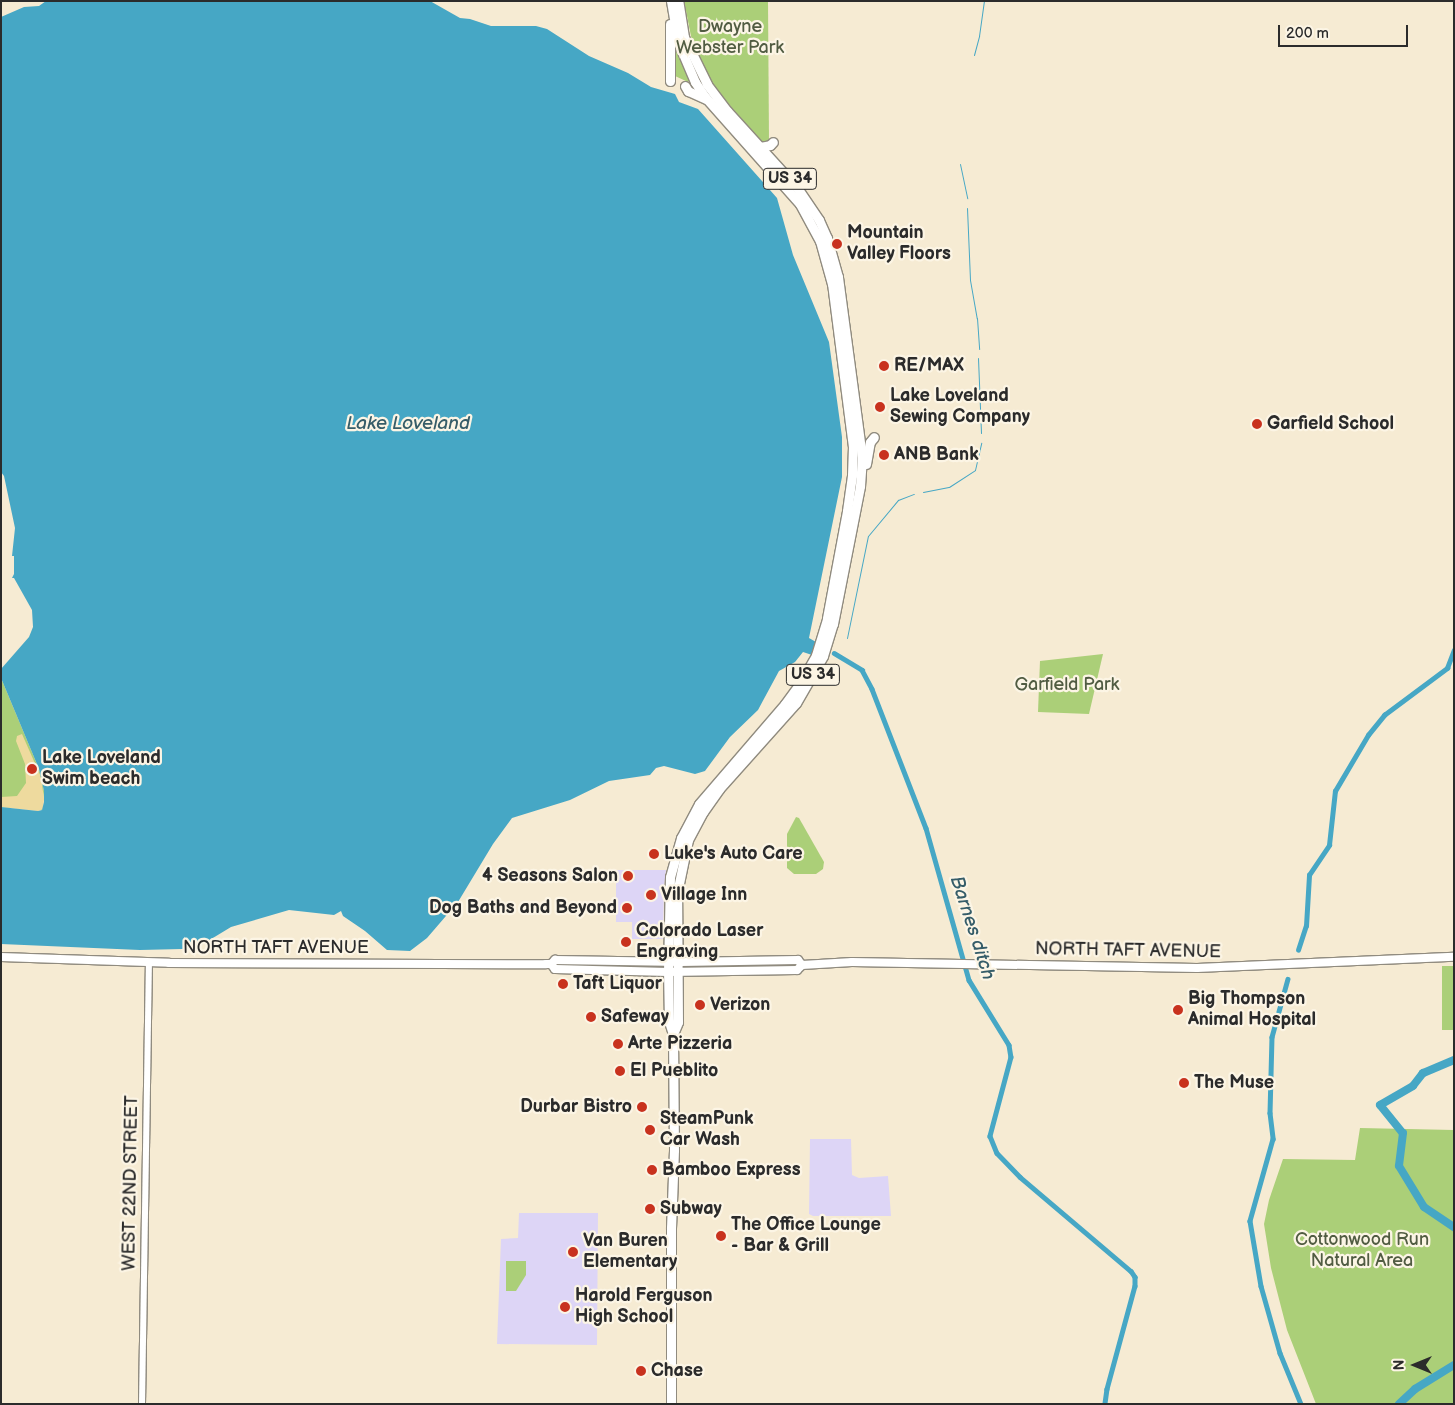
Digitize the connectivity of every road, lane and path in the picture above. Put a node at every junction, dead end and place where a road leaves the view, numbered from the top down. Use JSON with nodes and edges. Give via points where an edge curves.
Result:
{"nodes":[{"id":1,"x":678,"y":1,"type":"edge"},
{"id":2,"x":671,"y":5,"type":"edge"},
{"id":3,"x":670,"y":81,"type":"dead end"},
{"id":4,"x":685,"y":86,"type":"dead end"},
{"id":5,"x":706,"y":99,"type":"junction"},
{"id":6,"x":773,"y":142,"type":"dead end"},
{"id":7,"x":760,"y":146,"type":"junction"},
{"id":8,"x":823,"y":251,"type":"junction"},
{"id":9,"x":834,"y":259,"type":"junction"},
{"id":10,"x":874,"y":437,"type":"dead end"},
{"id":11,"x":861,"y":473,"type":"junction"},
{"id":12,"x":1,"y":957,"type":"edge"},
{"id":13,"x":1454,"y":957,"type":"edge"},
{"id":14,"x":673,"y":961,"type":"junction"},
{"id":15,"x":148,"y":962,"type":"junction"},
{"id":16,"x":551,"y":964,"type":"junction"},
{"id":17,"x":802,"y":965,"type":"junction"},
{"id":18,"x":673,"y":972,"type":"junction"},
{"id":19,"x":142,"y":1404,"type":"edge"},
{"id":20,"x":671,"y":1404,"type":"edge"}],
"edges":[{"from":1,"to":7,"type":"highway","number":"US 34","via":[[684,37],[700,72],[715,96]]},
{"from":2,"to":3,"type":"highway"},
{"from":2,"to":5,"type":"highway","number":"US 34","via":[[678,42]]},
{"from":4,"to":5,"type":"highway","via":[[688,91]]},
{"from":5,"to":8,"type":"highway","number":"US 34","via":[[800,204]]},
{"from":6,"to":7,"type":"highway"},
{"from":7,"to":9,"type":"highway","number":"US 34","via":[[808,201]]},
{"from":8,"to":9,"type":"highway"},
{"from":8,"to":14,"type":"highway","number":"US 34","via":[[833,293],[853,447],[850,493],[827,618],[816,655],[799,685],[709,790],[685,829],[670,879]]},
{"from":9,"to":11,"type":"highway","number":"US 34","via":[[860,430]]},
{"from":10,"to":11,"type":"highway"},
{"from":11,"to":14,"type":"highway","number":"US 34","via":[[833,624],[823,656],[796,702],[724,783],[688,840],[677,893]]},
{"from":12,"to":15,"type":"main road","name":"NORTH TAFT AVENUE"},
{"from":13,"to":17,"type":"main road","name":"NORTH TAFT AVENUE","via":[[1197,968],[852,962]]},
{"from":14,"to":16,"type":"main road","name":"NORTH TAFT AVENUE","via":[[555,960]]},
{"from":14,"to":17,"type":"main road","name":"NORTH TAFT AVENUE","via":[[798,960]]},
{"from":14,"to":18,"type":"highway","number":"US 34"},
{"from":15,"to":16,"type":"main road","name":"NORTH TAFT AVENUE"},
{"from":15,"to":19,"type":"street","name":"WEST 22ND STREET"},
{"from":16,"to":18,"type":"main road","name":"NORTH TAFT AVENUE","via":[[554,969]]},
{"from":17,"to":18,"type":"main road","name":"NORTH TAFT AVENUE","via":[[797,970]]},
{"from":18,"to":20,"type":"highway","number":"US 34","via":[[678,1022],[673,1034]]}]}
